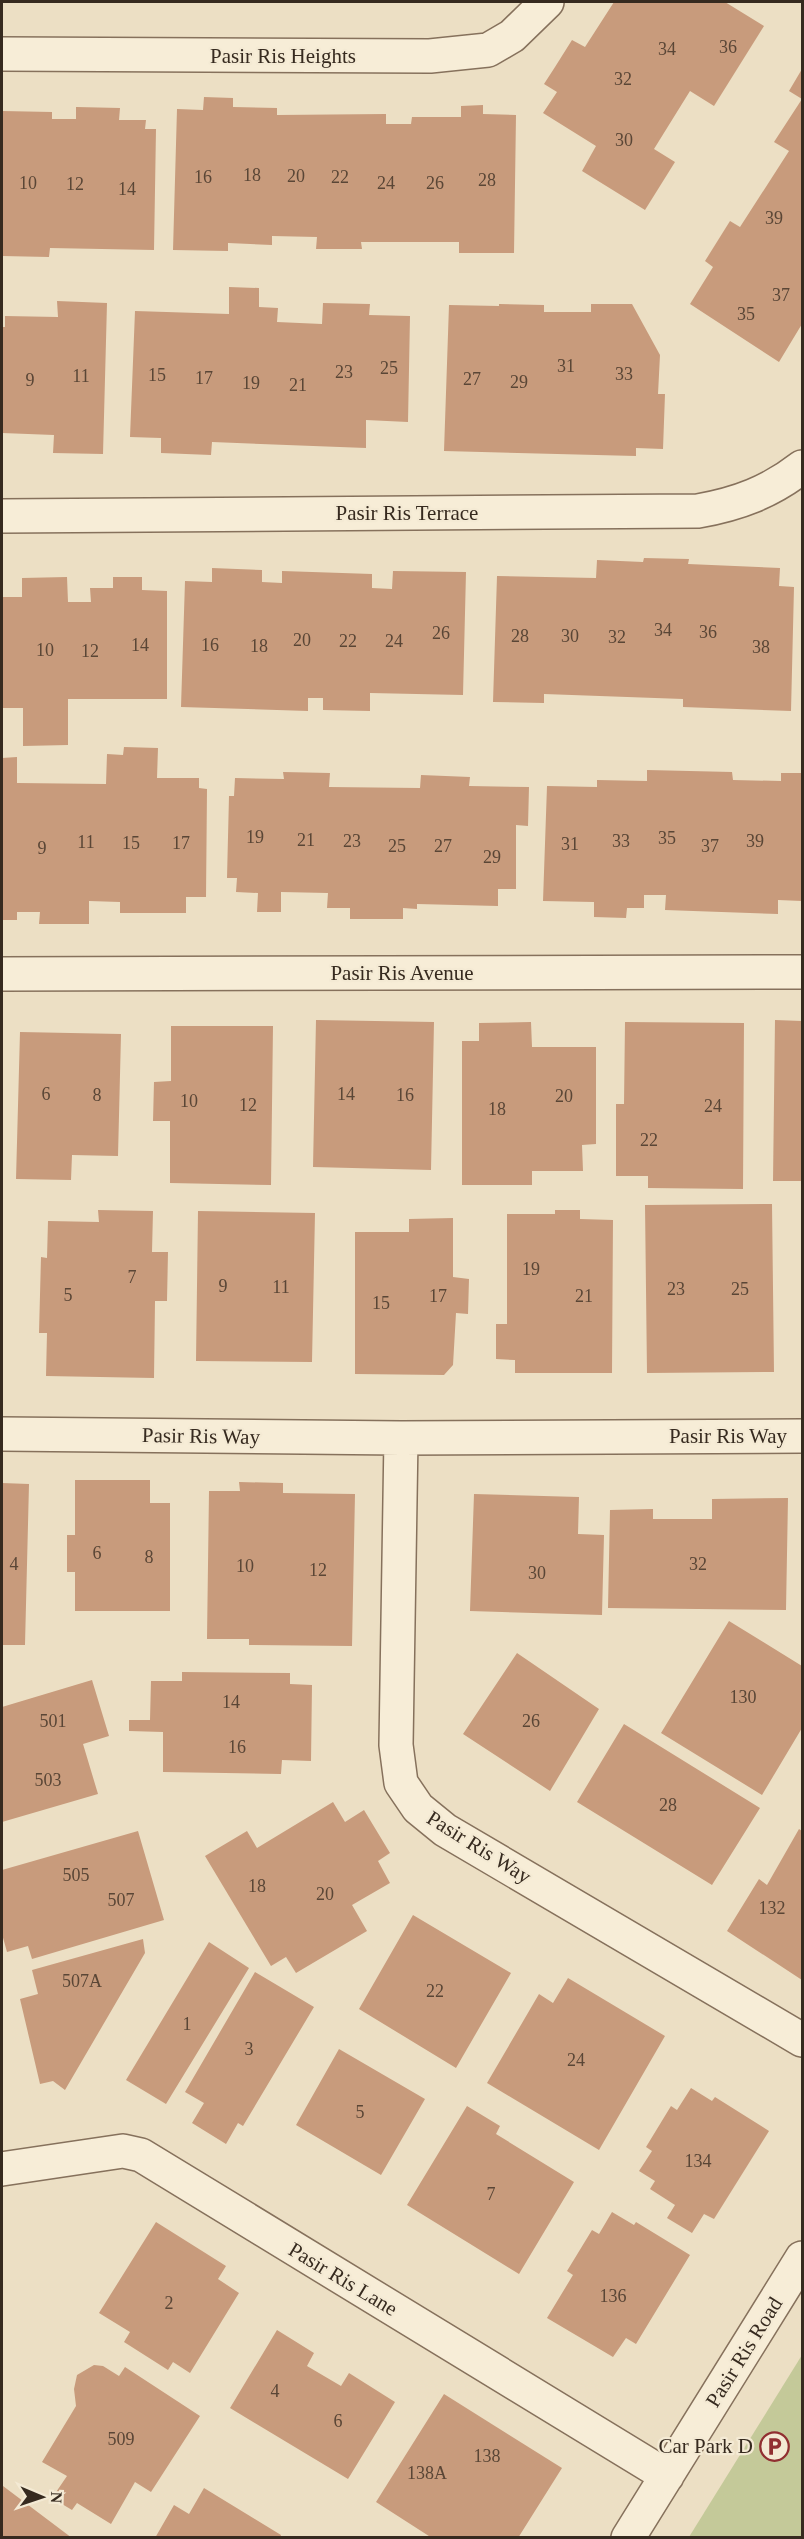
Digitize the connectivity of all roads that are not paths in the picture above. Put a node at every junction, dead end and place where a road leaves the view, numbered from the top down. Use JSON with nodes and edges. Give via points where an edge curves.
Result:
{"nodes":[{"id":1,"x":547,"y":2,"type":"edge"},
{"id":2,"x":2,"y":54,"type":"edge"},
{"id":3,"x":802,"y":467,"type":"edge"},
{"id":4,"x":2,"y":516,"type":"edge"},
{"id":5,"x":802,"y":972,"type":"edge"},
{"id":6,"x":2,"y":974,"type":"edge"},
{"id":7,"x":2,"y":1434,"type":"edge"},
{"id":8,"x":802,"y":1436,"type":"edge"},
{"id":9,"x":401,"y":1438,"type":"junction"},
{"id":10,"x":802,"y":2040,"type":"edge"},
{"id":11,"x":2,"y":2169,"type":"edge"},
{"id":12,"x":802,"y":2258,"type":"edge"},
{"id":13,"x":667,"y":2476,"type":"junction"},
{"id":14,"x":628,"y":2538,"type":"edge"}],
"edges":[{"from":1,"to":2,"type":"street","name":"Pasir Ris Heights","via":[[512,36],[488,50],[430,56]]},
{"from":3,"to":4,"type":"street","name":"Pasir Ris Terrace","via":[[735,504],[698,512]]},
{"from":5,"to":6,"type":"street","name":"Pasir Ris Avenue"},
{"from":7,"to":9,"type":"street","name":"Pasir Ris Way"},
{"from":8,"to":9,"type":"street","name":"Pasir Ris Way"},
{"from":9,"to":10,"type":"street","name":"Pasir Ris Way","via":[[396,1745],[401,1783],[418,1808],[445,1830]]},
{"from":11,"to":13,"type":"street","name":"Pasir Ris Lane","via":[[123,2151],[141,2155]]},
{"from":12,"to":13,"type":"street","name":"Pasir Ris Road"},
{"from":13,"to":14,"type":"street","name":"Pasir Ris Road"}]}
